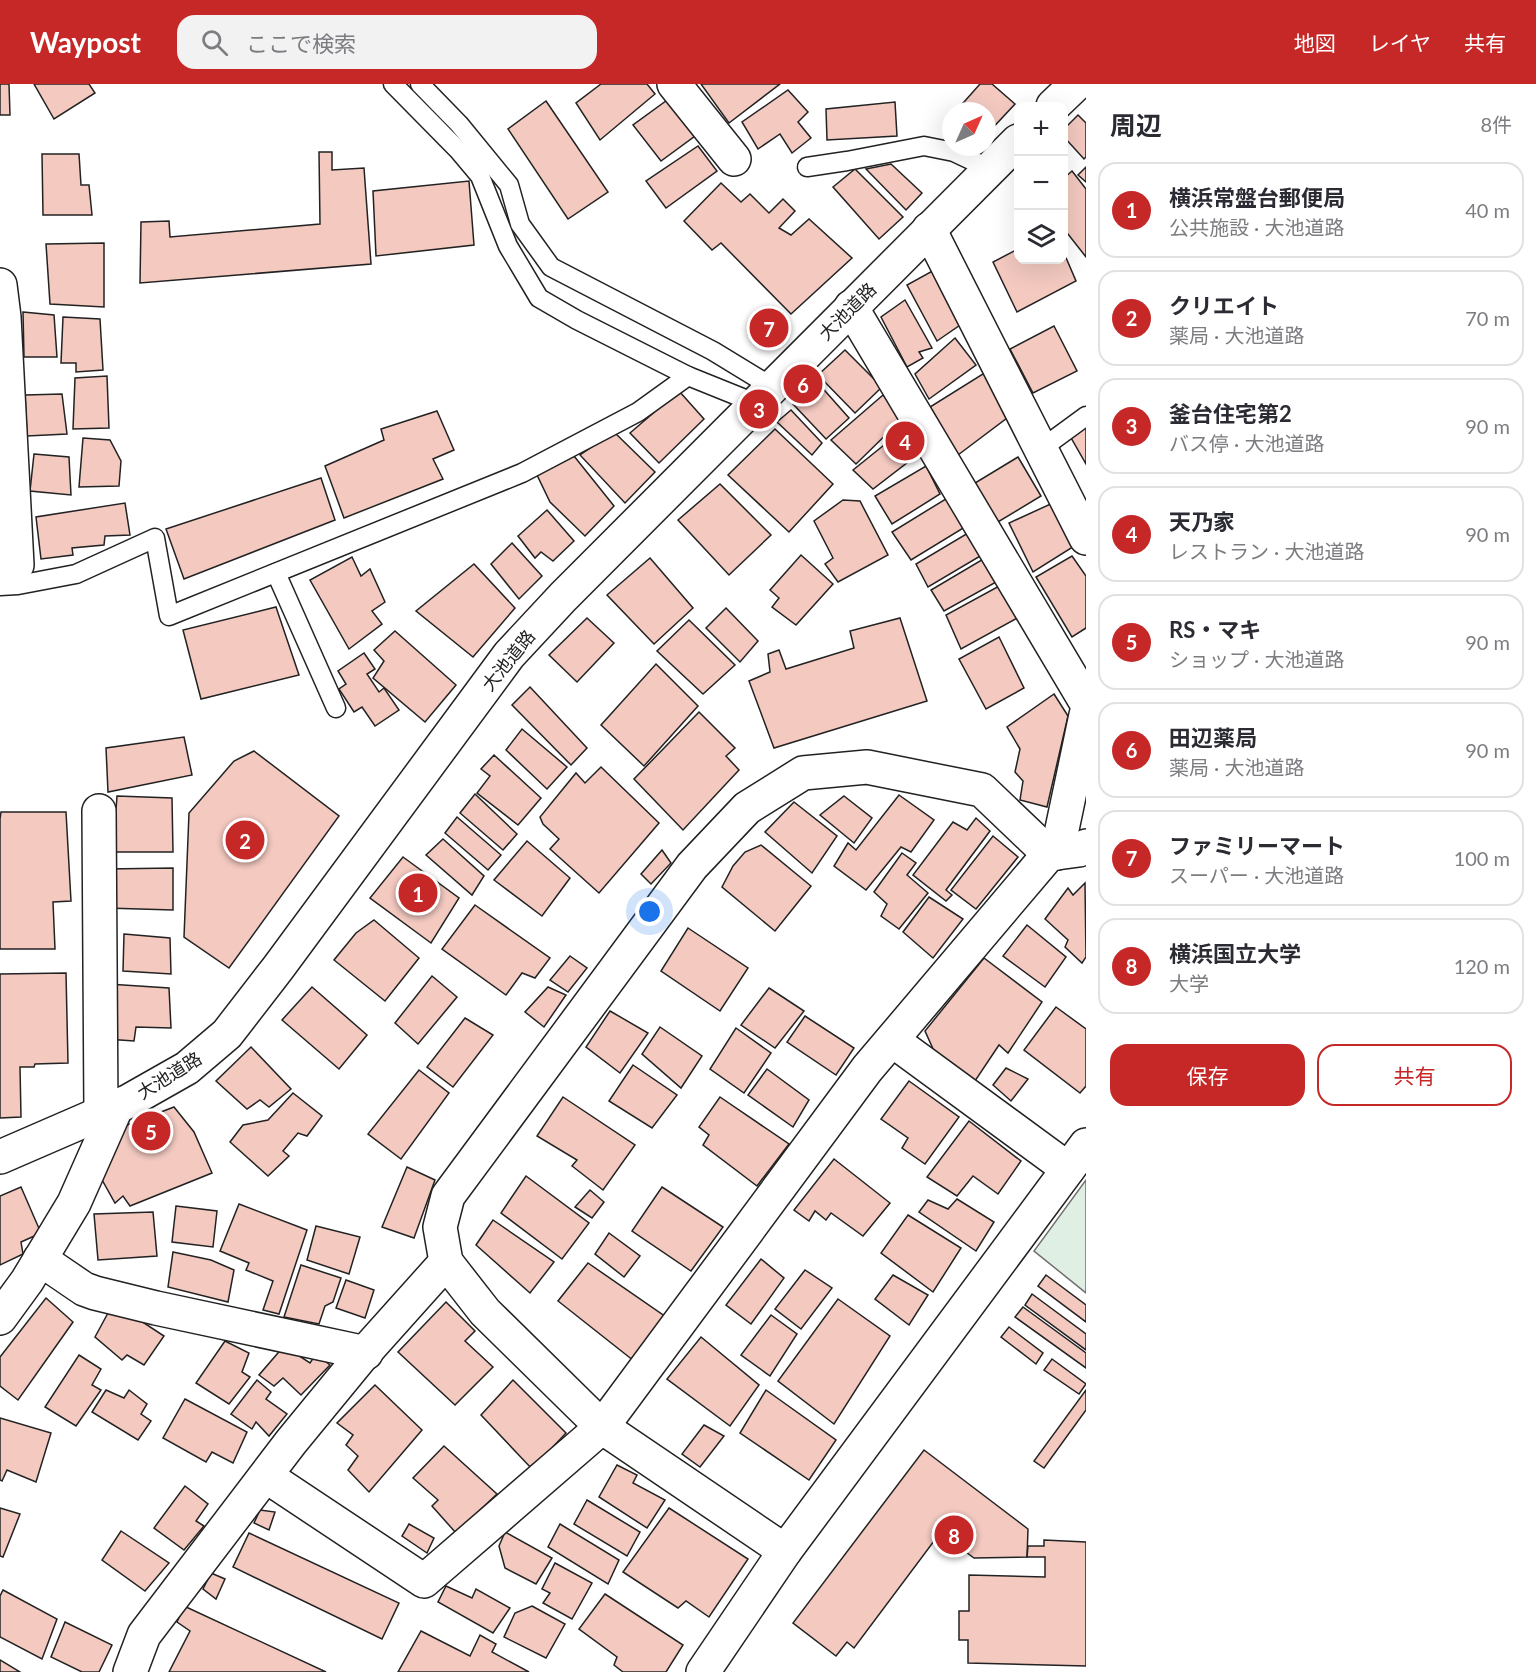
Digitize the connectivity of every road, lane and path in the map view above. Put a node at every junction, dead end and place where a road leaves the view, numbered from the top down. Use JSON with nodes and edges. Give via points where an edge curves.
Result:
{"nodes":[{"id":1,"x":393,"y":84,"type":"edge"},
{"id":2,"x":420,"y":84,"type":"edge"},
{"id":3,"x":674,"y":84,"type":"edge"},
{"id":4,"x":1076,"y":84,"type":"edge"},
{"id":5,"x":1057,"y":102,"type":"edge"},
{"id":6,"x":1014,"y":145,"type":"edge"},
{"id":7,"x":734,"y":159,"type":"dead end"},
{"id":8,"x":807,"y":167,"type":"dead end"},
{"id":9,"x":990,"y":169,"type":"junction"},
{"id":10,"x":929,"y":229,"type":"junction"},
{"id":11,"x":0,"y":285,"type":"edge"},
{"id":12,"x":851,"y":307,"type":"junction"},
{"id":13,"x":688,"y":376,"type":"junction"},
{"id":14,"x":764,"y":395,"type":"junction"},
{"id":15,"x":1086,"y":416,"type":"edge"},
{"id":16,"x":1041,"y":449,"type":"junction"},
{"id":17,"x":1086,"y":538,"type":"edge"},
{"id":18,"x":0,"y":566,"type":"edge"},
{"id":19,"x":276,"y":573,"type":"junction"},
{"id":20,"x":0,"y":586,"type":"edge"},
{"id":21,"x":1076,"y":662,"type":"edge"},
{"id":22,"x":1086,"y":702,"type":"edge"},
{"id":23,"x":336,"y":708,"type":"dead end"},
{"id":24,"x":1086,"y":715,"type":"edge"},
{"id":25,"x":99,"y":811,"type":"dead end"},
{"id":26,"x":1064,"y":851,"type":"edge"},
{"id":27,"x":892,"y":1040,"type":"junction"},
{"id":28,"x":109,"y":1109,"type":"junction"},
{"id":29,"x":0,"y":1157,"type":"edge"},
{"id":30,"x":1077,"y":1157,"type":"edge"},
{"id":31,"x":40,"y":1259,"type":"junction"},
{"id":32,"x":446,"y":1262,"type":"junction"},
{"id":33,"x":0,"y":1318,"type":"edge"},
{"id":34,"x":366,"y":1353,"type":"junction"},
{"id":35,"x":602,"y":1427,"type":"junction"},
{"id":36,"x":266,"y":1476,"type":"junction"},
{"id":37,"x":784,"y":1551,"type":"junction"},
{"id":38,"x":130,"y":1672,"type":"edge"},
{"id":39,"x":703,"y":1672,"type":"edge"}],
"edges":[{"from":1,"to":13,"type":"lane","via":[[480,176],[508,246],[539,298]]},
{"from":2,"to":14,"type":"lane","via":[[509,185],[520,224],[551,267],[712,351]]},
{"from":3,"to":7,"type":"street"},
{"from":4,"to":5,"type":"street"},
{"from":6,"to":9,"type":"street","name":"大池道路"},
{"from":8,"to":9,"type":"lane","via":[[924,146],[954,152]]},
{"from":9,"to":10,"type":"street","name":"大池道路"},
{"from":10,"to":12,"type":"street","name":"大池道路"},
{"from":10,"to":16,"type":"street"},
{"from":11,"to":18,"type":"street","via":[[17,565]]},
{"from":12,"to":14,"type":"street","name":"大池道路"},
{"from":12,"to":21,"type":"street"},
{"from":13,"to":14,"type":"lane"},
{"from":13,"to":19,"type":"lane","via":[[638,412],[522,473]]},
{"from":14,"to":28,"type":"street","name":"大池道路","via":[[509,655],[227,1034],[187,1068]]},
{"from":15,"to":16,"type":"lane"},
{"from":16,"to":17,"type":"street"},
{"from":19,"to":20,"type":"lane","via":[[169,616],[154,538],[76,574]]},
{"from":19,"to":23,"type":"lane"},
{"from":21,"to":22,"type":"street"},
{"from":24,"to":26,"type":"street"},
{"from":25,"to":28,"type":"street"},
{"from":26,"to":27,"type":"street"},
{"from":26,"to":32,"type":"street","via":[[982,790],[867,767],[803,773],[747,808],[692,866],[448,1196],[440,1227]]},
{"from":27,"to":30,"type":"street"},
{"from":27,"to":35,"type":"street"},
{"from":28,"to":29,"type":"street","name":"大池道路"},
{"from":28,"to":31,"type":"street","via":[[74,1203]]},
{"from":30,"to":37,"type":"street"},
{"from":31,"to":33,"type":"street"},
{"from":31,"to":34,"type":"street","via":[[95,1293]]},
{"from":32,"to":34,"type":"street"},
{"from":32,"to":35,"type":"street","via":[[484,1312]]},
{"from":34,"to":36,"type":"street"},
{"from":35,"to":36,"type":"street","via":[[424,1581]]},
{"from":35,"to":37,"type":"street"},
{"from":36,"to":38,"type":"street","via":[[144,1635]]},
{"from":37,"to":39,"type":"street"}]}
